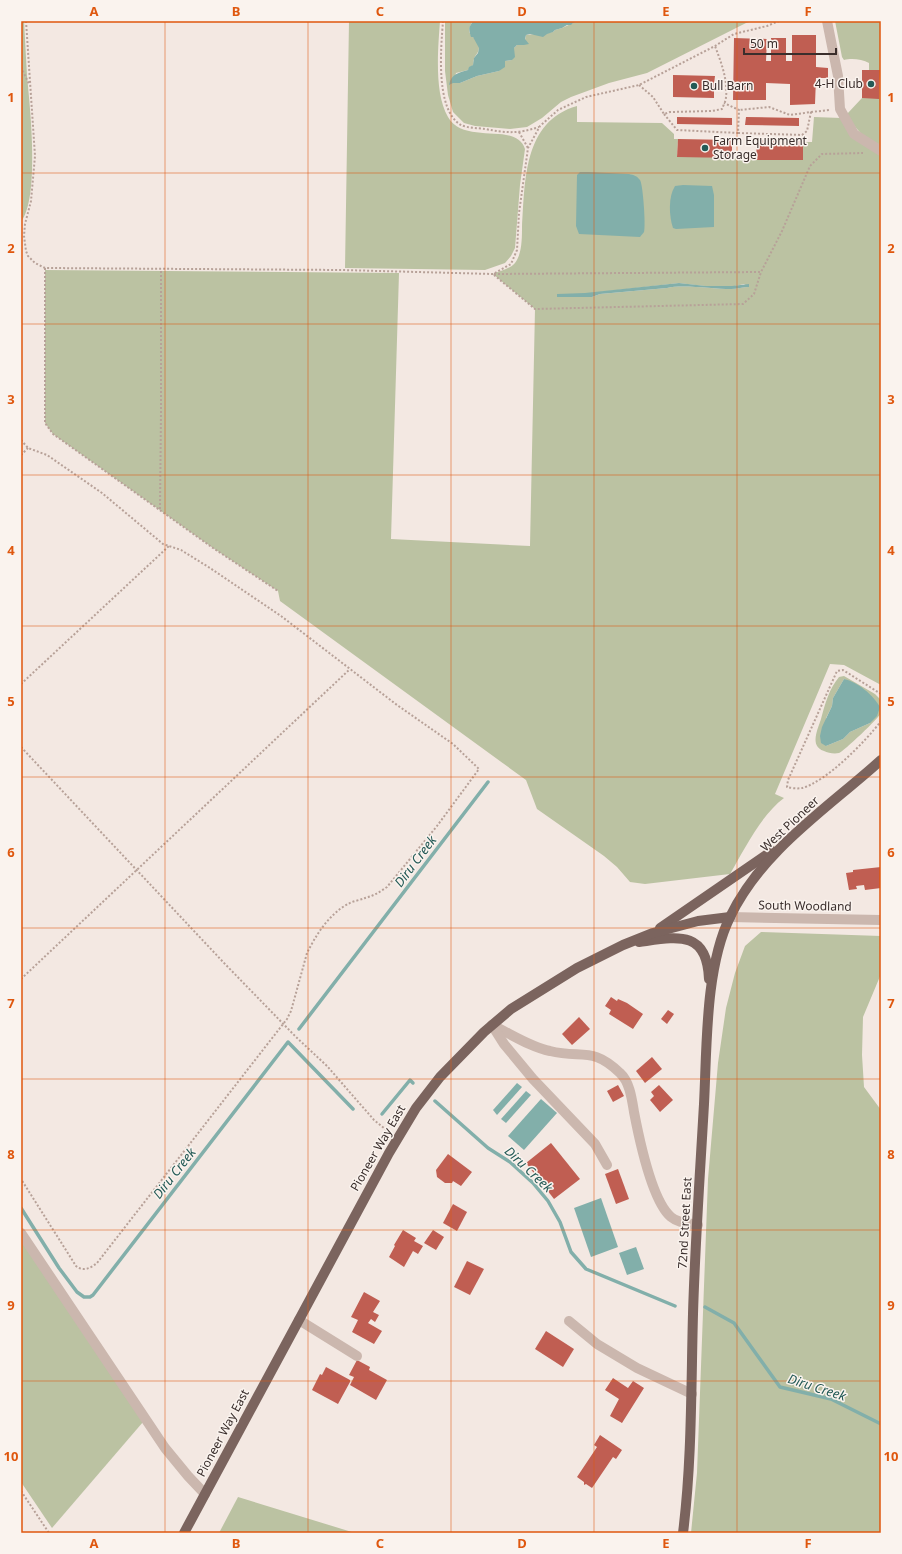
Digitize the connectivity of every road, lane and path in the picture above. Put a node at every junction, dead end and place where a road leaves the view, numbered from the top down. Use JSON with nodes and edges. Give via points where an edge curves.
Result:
{"nodes":[{"id":1,"x":26,"y":21,"type":"edge"},
{"id":2,"x":443,"y":21,"type":"edge"},
{"id":3,"x":779,"y":21,"type":"edge"},
{"id":4,"x":827,"y":21,"type":"edge"},
{"id":5,"x":715,"y":46,"type":"junction"},
{"id":6,"x":21,"y":67,"type":"edge"},
{"id":7,"x":639,"y":84,"type":"junction"},
{"id":8,"x":30,"y":87,"type":"junction"},
{"id":9,"x":724,"y":103,"type":"junction"},
{"id":10,"x":840,"y":109,"type":"junction"},
{"id":11,"x":739,"y":110,"type":"junction"},
{"id":12,"x":811,"y":112,"type":"junction"},
{"id":13,"x":664,"y":114,"type":"junction"},
{"id":14,"x":540,"y":126,"type":"junction"},
{"id":15,"x":519,"y":132,"type":"junction"},
{"id":16,"x":738,"y":133,"type":"junction"},
{"id":17,"x":528,"y":148,"type":"junction"},
{"id":18,"x":881,"y":151,"type":"edge"},
{"id":19,"x":866,"y":153,"type":"dead end"},
{"id":20,"x":45,"y":268,"type":"junction"},
{"id":21,"x":161,"y":269,"type":"junction"},
{"id":22,"x":761,"y":272,"type":"junction"},
{"id":23,"x":493,"y":274,"type":"junction"},
{"id":24,"x":21,"y":440,"type":"edge"},
{"id":25,"x":28,"y":448,"type":"junction"},
{"id":26,"x":21,"y":455,"type":"edge"},
{"id":27,"x":160,"y":509,"type":"junction"},
{"id":28,"x":169,"y":546,"type":"junction"},
{"id":29,"x":278,"y":591,"type":"dead end"},
{"id":30,"x":350,"y":669,"type":"junction"},
{"id":31,"x":21,"y":684,"type":"edge"},
{"id":32,"x":881,"y":694,"type":"edge"},
{"id":33,"x":881,"y":721,"type":"edge"},
{"id":34,"x":21,"y":747,"type":"edge"},
{"id":35,"x":881,"y":760,"type":"edge"},
{"id":36,"x":787,"y":841,"type":"junction"},
{"id":37,"x":137,"y":870,"type":"junction"},
{"id":38,"x":730,"y":917,"type":"junction"},
{"id":39,"x":881,"y":920,"type":"edge"},
{"id":40,"x":653,"y":933,"type":"junction"},
{"id":41,"x":623,"y":945,"type":"junction"},
{"id":42,"x":21,"y":979,"type":"edge"},
{"id":43,"x":710,"y":1004,"type":"junction"},
{"id":44,"x":283,"y":1023,"type":"junction"},
{"id":45,"x":492,"y":1025,"type":"junction"},
{"id":46,"x":397,"y":1139,"type":"junction"},
{"id":47,"x":607,"y":1165,"type":"dead end"},
{"id":48,"x":21,"y":1179,"type":"edge"},
{"id":49,"x":698,"y":1225,"type":"junction"},
{"id":50,"x":21,"y":1233,"type":"edge"},
{"id":51,"x":298,"y":1320,"type":"junction"},
{"id":52,"x":569,"y":1321,"type":"dead end"},
{"id":53,"x":357,"y":1356,"type":"dead end"},
{"id":54,"x":692,"y":1394,"type":"junction"},
{"id":55,"x":21,"y":1491,"type":"edge"},
{"id":56,"x":205,"y":1494,"type":"junction"},
{"id":57,"x":49,"y":1533,"type":"edge"},
{"id":58,"x":184,"y":1533,"type":"edge"},
{"id":59,"x":683,"y":1533,"type":"edge"}],
"edges":[{"from":1,"to":8,"type":"path"},
{"from":2,"to":15,"type":"path","via":[[443,95],[451,117],[462,126],[509,133]]},
{"from":3,"to":5,"type":"path","via":[[734,34]]},
{"from":4,"to":10,"type":"street","via":[[838,76]]},
{"from":5,"to":7,"type":"path"},
{"from":5,"to":9,"type":"path","via":[[725,81]]},
{"from":6,"to":8,"type":"path"},
{"from":7,"to":13,"type":"path","via":[[653,97]]},
{"from":7,"to":14,"type":"path","via":[[586,97],[558,110]]},
{"from":8,"to":20,"type":"path","via":[[35,156],[31,201],[24,229],[25,242],[31,260]]},
{"from":9,"to":11,"type":"path"},
{"from":9,"to":13,"type":"path","via":[[722,110]]},
{"from":10,"to":12,"type":"path"},
{"from":10,"to":18,"type":"street","via":[[854,134]]},
{"from":11,"to":12,"type":"path","via":[[769,106],[790,115]]},
{"from":11,"to":16,"type":"path"},
{"from":12,"to":16,"type":"path","via":[[807,131],[802,135]]},
{"from":13,"to":16,"type":"path","via":[[677,130]]},
{"from":14,"to":15,"type":"path"},
{"from":14,"to":17,"type":"path"},
{"from":15,"to":17,"type":"path"},
{"from":17,"to":23,"type":"path","via":[[517,250],[511,264]]},
{"from":19,"to":22,"type":"path","via":[[822,154],[810,166]]},
{"from":20,"to":21,"type":"path"},
{"from":20,"to":27,"type":"path","via":[[45,423],[53,434]]},
{"from":21,"to":23,"type":"path"},
{"from":21,"to":27,"type":"path"},
{"from":22,"to":23,"type":"path"},
{"from":22,"to":23,"type":"path","via":[[754,294],[743,304],[535,309]]},
{"from":24,"to":25,"type":"path"},
{"from":25,"to":26,"type":"path"},
{"from":25,"to":28,"type":"path","via":[[42,452],[63,465]]},
{"from":27,"to":29,"type":"path"},
{"from":28,"to":30,"type":"path","via":[[181,550],[217,572]]},
{"from":28,"to":31,"type":"path"},
{"from":30,"to":37,"type":"path"},
{"from":30,"to":44,"type":"path","via":[[453,744],[479,770],[387,887],[379,893],[349,903],[328,920],[309,948],[291,1011]]},
{"from":32,"to":33,"type":"path","via":[[843,670],[837,671],[787,787],[801,788],[816,782],[860,746]]},
{"from":34,"to":37,"type":"path"},
{"from":35,"to":36,"type":"main road","name":"West Pioneer"},
{"from":36,"to":38,"type":"main road","name":"West Pioneer","via":[[763,867]]},
{"from":36,"to":40,"type":"main road"},
{"from":37,"to":42,"type":"path"},
{"from":37,"to":44,"type":"path"},
{"from":38,"to":39,"type":"street","name":"South Woodland"},
{"from":38,"to":40,"type":"main road","name":"Pioneer Way East","via":[[698,921]]},
{"from":38,"to":43,"type":"main road","name":"72nd Street East","via":[[717,956]]},
{"from":40,"to":41,"type":"main road","name":"Pioneer Way East"},
{"from":41,"to":43,"type":"main road","via":[[675,937],[694,942],[706,958]]},
{"from":41,"to":45,"type":"main road","name":"Pioneer Way East","via":[[536,992],[511,1008]]},
{"from":43,"to":49,"type":"main road","name":"72nd Street East"},
{"from":44,"to":46,"type":"path","via":[[327,1066],[374,1120]]},
{"from":44,"to":48,"type":"path","via":[[97,1263],[92,1266],[82,1269],[74,1263]]},
{"from":45,"to":46,"type":"main road","name":"Pioneer Way East","via":[[440,1077],[416,1108]]},
{"from":45,"to":47,"type":"street","via":[[533,1079],[595,1144]]},
{"from":45,"to":49,"type":"street","via":[[550,1051],[596,1056],[622,1074],[630,1093],[645,1157],[661,1205],[671,1217]]},
{"from":46,"to":51,"type":"main road","name":"Pioneer Way East"},
{"from":49,"to":54,"type":"main road","name":"72nd Street East"},
{"from":50,"to":56,"type":"street","via":[[165,1448]]},
{"from":51,"to":53,"type":"street"},
{"from":51,"to":56,"type":"main road","name":"Pioneer Way East"},
{"from":52,"to":54,"type":"street","via":[[597,1344],[637,1368]]},
{"from":54,"to":59,"type":"main road","name":"72nd Street East"},
{"from":55,"to":57,"type":"path"},
{"from":56,"to":58,"type":"main road","name":"Pioneer Way East"}]}
